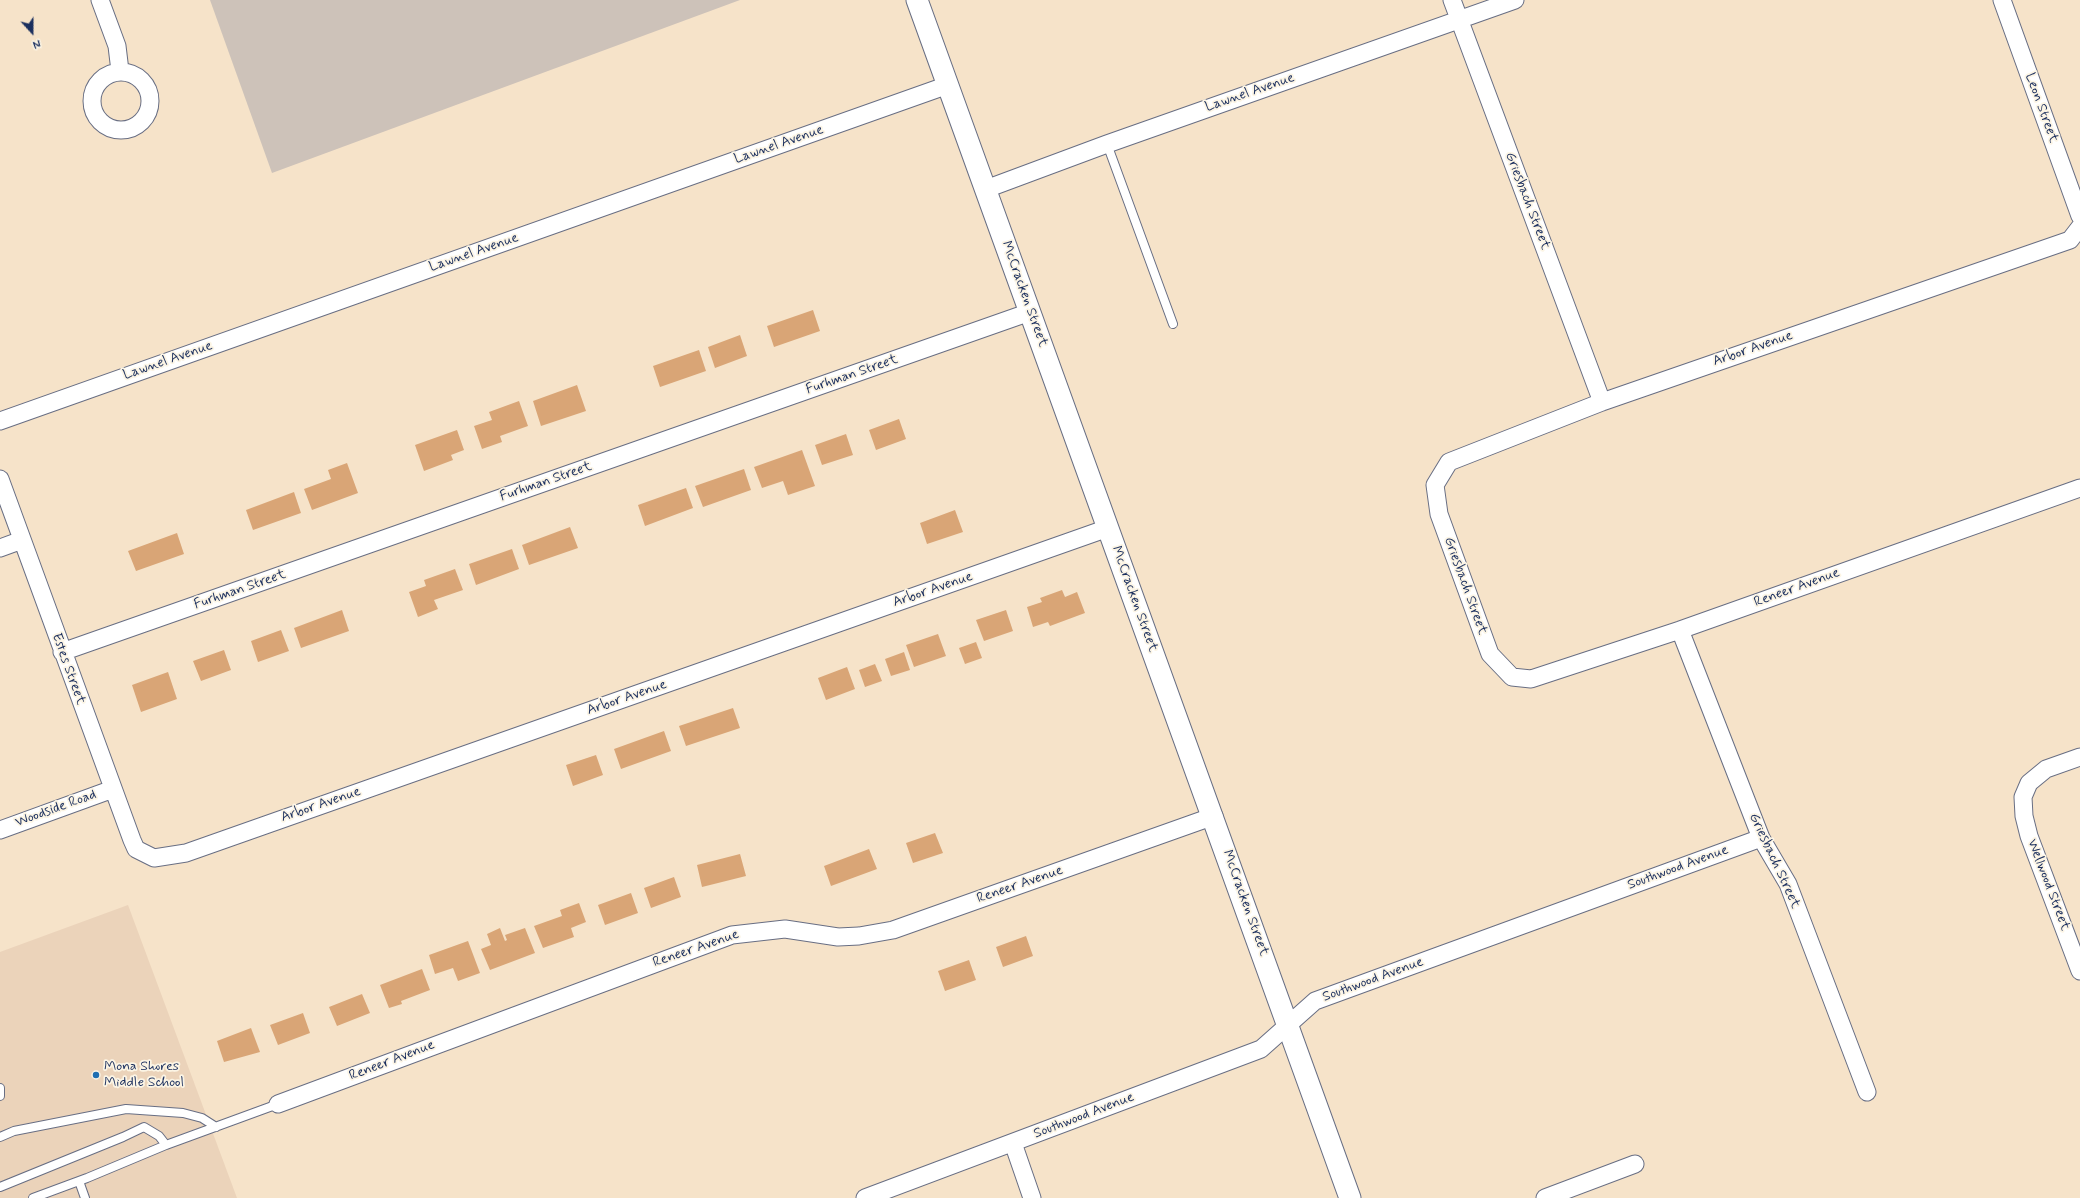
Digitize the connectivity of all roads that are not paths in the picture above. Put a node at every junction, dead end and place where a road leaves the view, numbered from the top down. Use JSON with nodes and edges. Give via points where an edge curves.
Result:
{"nodes":[{"id":1,"x":100,"y":0,"type":"edge"},
{"id":2,"x":917,"y":0,"type":"edge"},
{"id":3,"x":1452,"y":0,"type":"edge"},
{"id":4,"x":1515,"y":0,"type":"edge"},
{"id":5,"x":2002,"y":0,"type":"edge"},
{"id":6,"x":1459,"y":20,"type":"junction"},
{"id":7,"x":120,"y":71,"type":"dead end"},
{"id":8,"x":948,"y":85,"type":"junction"},
{"id":9,"x":1107,"y":144,"type":"junction"},
{"id":10,"x":986,"y":189,"type":"junction"},
{"id":11,"x":2080,"y":216,"type":"edge"},
{"id":12,"x":2080,"y":227,"type":"edge"},
{"id":13,"x":1030,"y":312,"type":"junction"},
{"id":14,"x":1173,"y":324,"type":"dead end"},
{"id":15,"x":1602,"y":402,"type":"junction"},
{"id":16,"x":0,"y":421,"type":"edge"},
{"id":17,"x":0,"y":479,"type":"edge"},
{"id":18,"x":1435,"y":485,"type":"joint"},
{"id":19,"x":2080,"y":488,"type":"edge"},
{"id":20,"x":1108,"y":528,"type":"junction"},
{"id":21,"x":22,"y":540,"type":"junction"},
{"id":22,"x":0,"y":548,"type":"edge"},
{"id":23,"x":1680,"y":630,"type":"junction"},
{"id":24,"x":62,"y":652,"type":"junction"},
{"id":25,"x":1512,"y":677,"type":"joint"},
{"id":26,"x":2080,"y":757,"type":"edge"},
{"id":27,"x":113,"y":789,"type":"junction"},
{"id":28,"x":1214,"y":816,"type":"junction"},
{"id":29,"x":0,"y":830,"type":"edge"},
{"id":30,"x":1761,"y":838,"type":"junction"},
{"id":31,"x":144,"y":854,"type":"joint"},
{"id":32,"x":2080,"y":971,"type":"edge"},
{"id":33,"x":1289,"y":1026,"type":"junction"},
{"id":34,"x":0,"y":1088,"type":"edge"},
{"id":35,"x":1867,"y":1092,"type":"dead end"},
{"id":36,"x":0,"y":1096,"type":"edge"},
{"id":37,"x":278,"y":1104,"type":"joint"},
{"id":38,"x":216,"y":1127,"type":"junction"},
{"id":39,"x":0,"y":1137,"type":"edge"},
{"id":40,"x":1013,"y":1143,"type":"junction"},
{"id":41,"x":166,"y":1145,"type":"junction"},
{"id":42,"x":1635,"y":1164,"type":"dead end"},
{"id":43,"x":79,"y":1182,"type":"junction"},
{"id":44,"x":0,"y":1187,"type":"edge"},
{"id":45,"x":33,"y":1198,"type":"edge"},
{"id":46,"x":85,"y":1198,"type":"edge"},
{"id":47,"x":866,"y":1198,"type":"edge"},
{"id":48,"x":1032,"y":1198,"type":"edge"},
{"id":49,"x":1350,"y":1198,"type":"edge"},
{"id":50,"x":1545,"y":1198,"type":"edge"}],
"edges":[{"from":1,"to":7,"type":"street","via":[[117,46]]},
{"from":2,"to":8,"type":"street","name":"McCracken Street"},
{"from":3,"to":6,"type":"street","name":"Griesbach Street"},
{"from":4,"to":6,"type":"street","name":"Lawnel Avenue"},
{"from":5,"to":11,"type":"street","name":"Leon Street"},
{"from":6,"to":9,"type":"street","name":"Lawnel Avenue"},
{"from":6,"to":15,"type":"street","name":"Griesbach Street"},
{"from":8,"to":10,"type":"street","name":"McCracken Street"},
{"from":8,"to":16,"type":"street","name":"Lawnel Avenue"},
{"from":9,"to":10,"type":"street","name":"Lawnel Avenue"},
{"from":9,"to":14,"type":"lane"},
{"from":10,"to":13,"type":"street","name":"McCracken Street"},
{"from":12,"to":15,"type":"street","name":"Arbor Avenue","via":[[2070,240]]},
{"from":13,"to":20,"type":"street","name":"McCracken Street"},
{"from":13,"to":24,"type":"street","name":"Furhman Street"},
{"from":15,"to":18,"type":"street","name":"Arbor Avenue","via":[[1449,462]]},
{"from":17,"to":21,"type":"street","name":"Estes Street"},
{"from":18,"to":25,"type":"street","name":"Griesbach Street","via":[[1439,514],[1490,654]]},
{"from":19,"to":23,"type":"street","name":"Reneer Avenue"},
{"from":20,"to":28,"type":"street","name":"McCracken Street"},
{"from":20,"to":31,"type":"street","name":"Arbor Avenue","via":[[186,853],[164,858]]},
{"from":21,"to":22,"type":"street"},
{"from":21,"to":24,"type":"street","name":"Estes Street"},
{"from":23,"to":25,"type":"street","name":"Reneer Avenue","via":[[1531,679]]},
{"from":23,"to":30,"type":"street","name":"Griesbach Street"},
{"from":24,"to":27,"type":"street","name":"Estes Street"},
{"from":26,"to":32,"type":"street","name":"Wellwood Street","via":[[2046,769],[2029,783],[2023,797],[2029,836]]},
{"from":27,"to":29,"type":"street","name":"Woodside Road"},
{"from":27,"to":31,"type":"street","name":"Estes Street","via":[[136,849]]},
{"from":28,"to":33,"type":"street","name":"McCracken Street"},
{"from":28,"to":37,"type":"street","name":"Reneer Avenue","via":[[893,930],[845,936],[785,928],[732,935]]},
{"from":30,"to":33,"type":"street","name":"Southwood Avenue","via":[[1315,1001]]},
{"from":30,"to":35,"type":"street","name":"Griesbach Street","via":[[1788,884]]},
{"from":33,"to":40,"type":"street","name":"Southwood Avenue","via":[[1261,1049]]},
{"from":33,"to":49,"type":"street","name":"McCracken Street"},
{"from":34,"to":36,"type":"lane"},
{"from":37,"to":38,"type":"lane"},
{"from":38,"to":39,"type":"lane","via":[[202,1118],[183,1113],[126,1109],[14,1131]]},
{"from":38,"to":41,"type":"lane"},
{"from":40,"to":47,"type":"street","name":"Southwood Avenue"},
{"from":40,"to":48,"type":"street"},
{"from":41,"to":43,"type":"lane"},
{"from":41,"to":44,"type":"lane","via":[[159,1136],[144,1127]]},
{"from":42,"to":50,"type":"street"},
{"from":43,"to":45,"type":"lane"},
{"from":43,"to":46,"type":"lane"}]}
